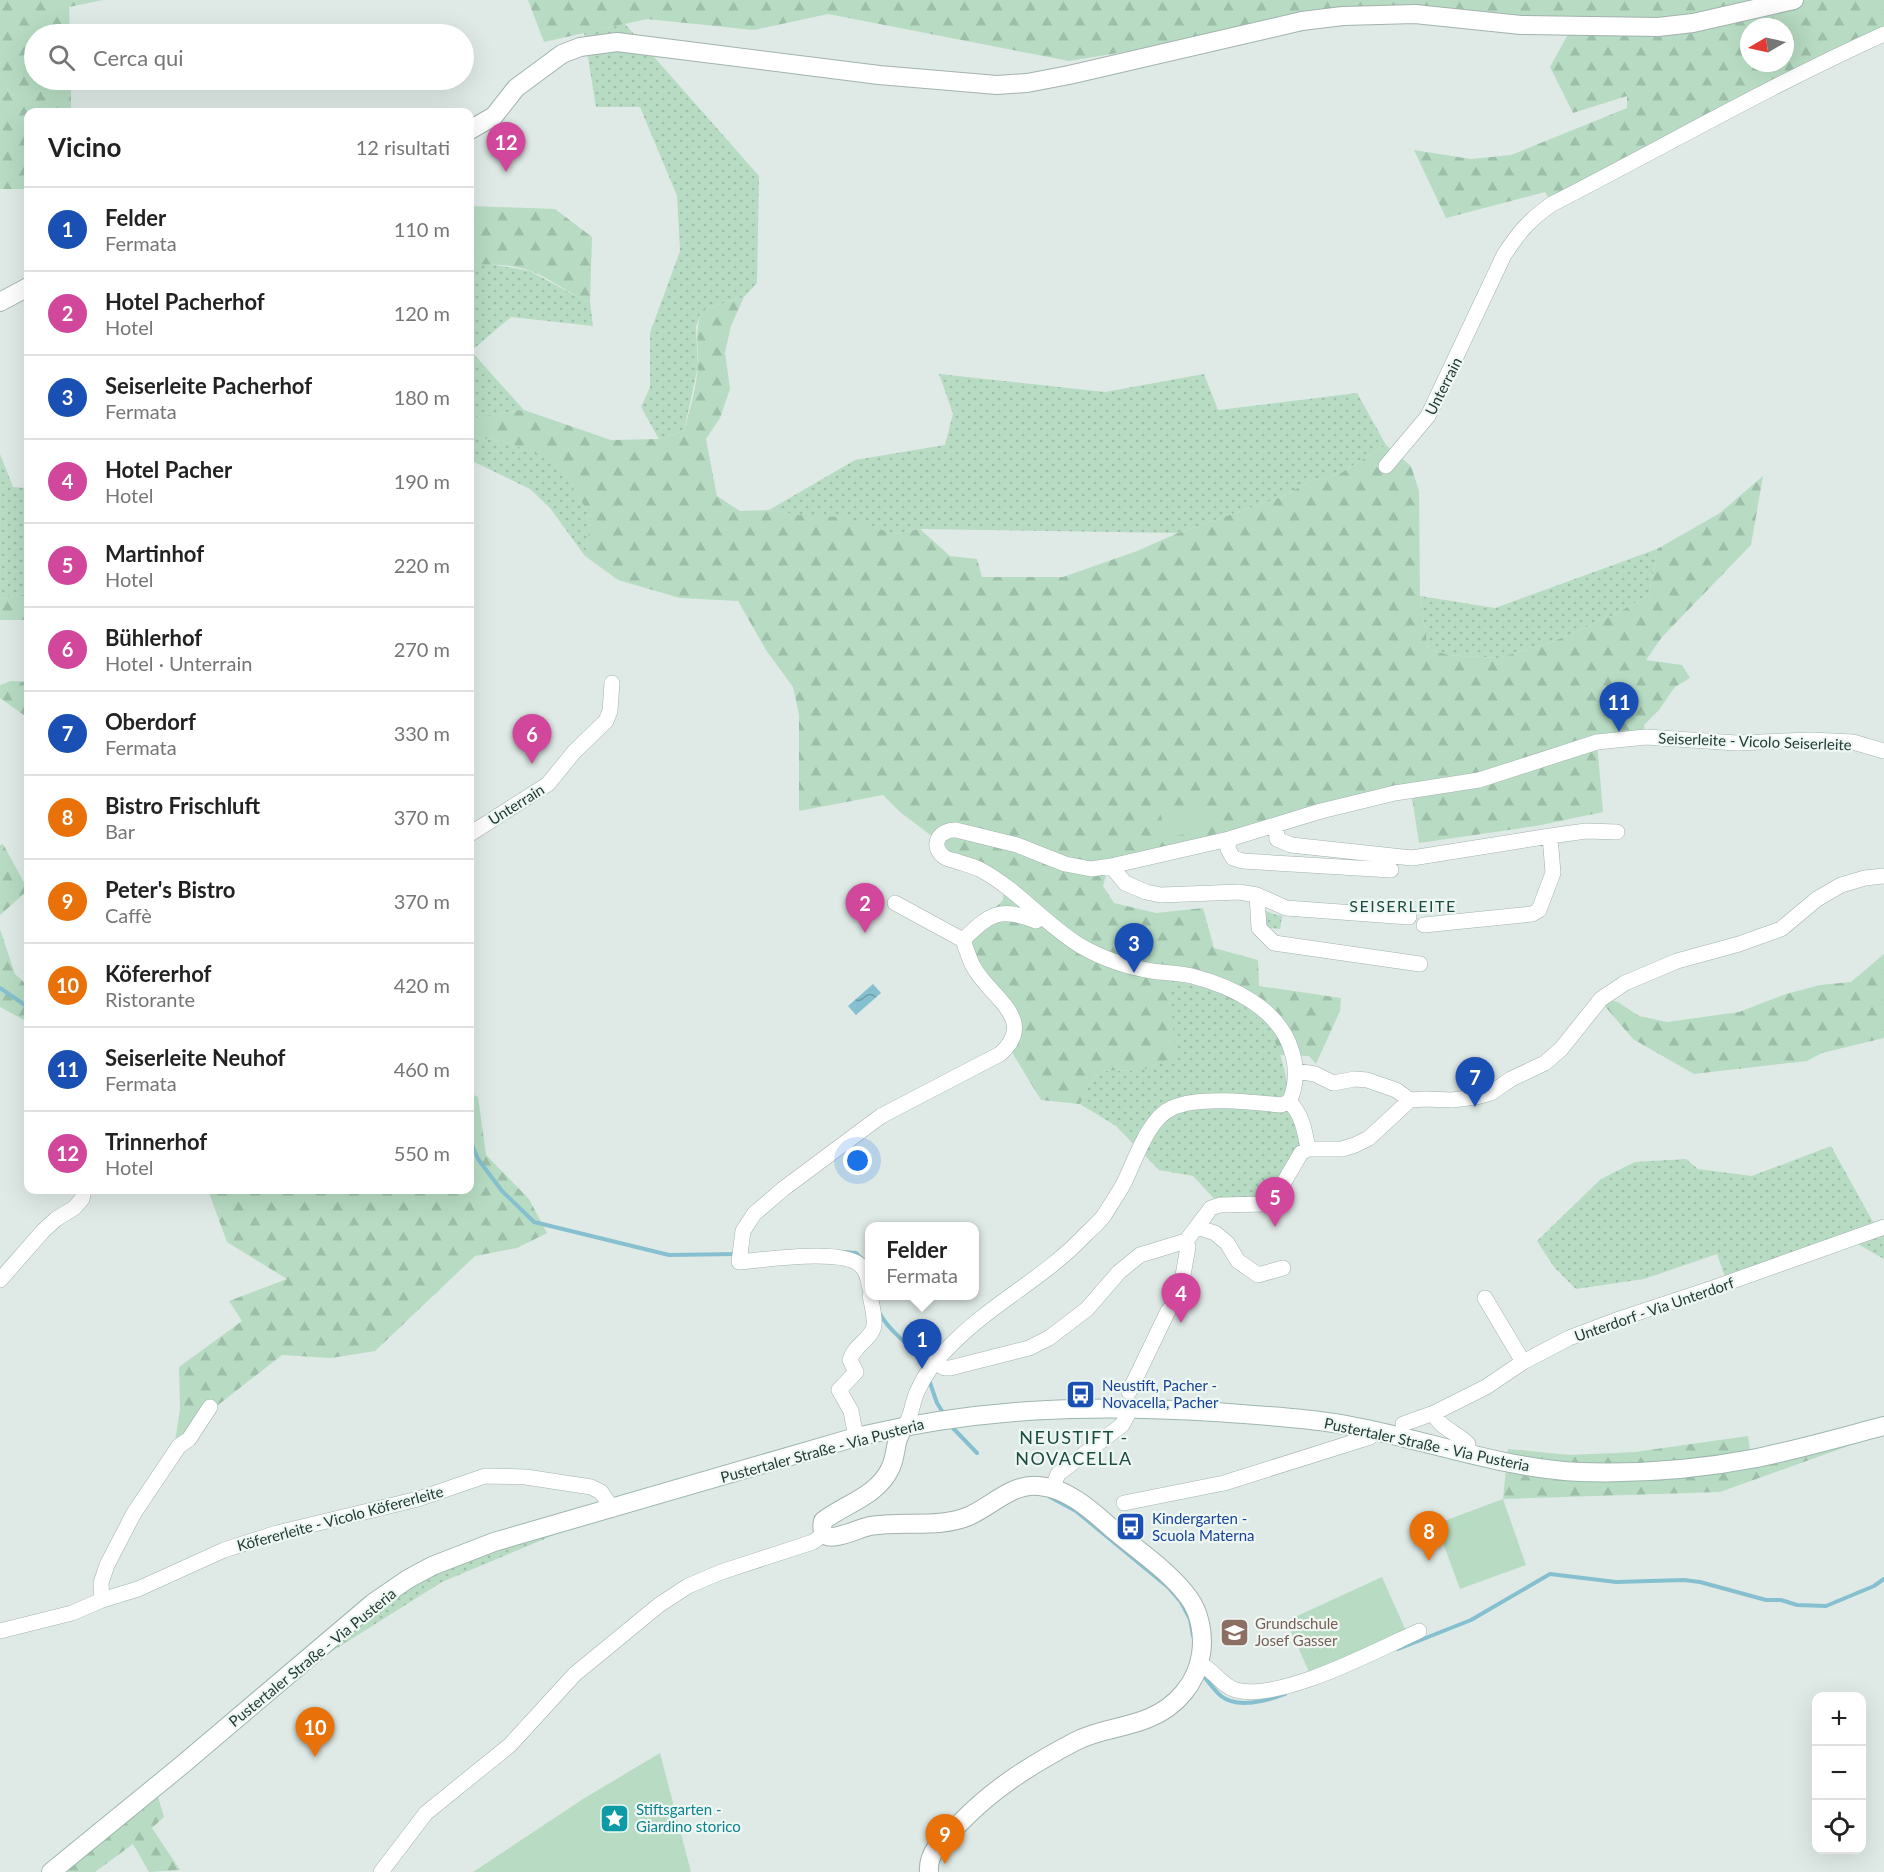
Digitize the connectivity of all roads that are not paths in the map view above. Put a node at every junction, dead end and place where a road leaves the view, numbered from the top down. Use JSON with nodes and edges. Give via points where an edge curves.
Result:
{"nodes":[{"id":1,"x":1794,"y":0,"type":"edge"},
{"id":2,"x":1884,"y":34,"type":"edge"},
{"id":3,"x":474,"y":128,"type":"edge"},
{"id":4,"x":24,"y":289,"type":"edge"},
{"id":5,"x":0,"y":302,"type":"edge"},
{"id":6,"x":1386,"y":466,"type":"dead end"},
{"id":7,"x":612,"y":683,"type":"dead end"},
{"id":8,"x":1884,"y":751,"type":"edge"},
{"id":9,"x":1276,"y":826,"type":"junction"},
{"id":10,"x":474,"y":831,"type":"edge"},
{"id":11,"x":1617,"y":832,"type":"dead end"},
{"id":12,"x":1550,"y":836,"type":"junction"},
{"id":13,"x":1228,"y":839,"type":"junction"},
{"id":14,"x":1111,"y":866,"type":"junction"},
{"id":15,"x":1391,"y":870,"type":"dead end"},
{"id":16,"x":1884,"y":876,"type":"edge"},
{"id":17,"x":1257,"y":895,"type":"junction"},
{"id":18,"x":895,"y":903,"type":"dead end"},
{"id":19,"x":1409,"y":916,"type":"dead end"},
{"id":20,"x":1041,"y":917,"type":"junction"},
{"id":21,"x":1424,"y":925,"type":"dead end"},
{"id":22,"x":963,"y":940,"type":"junction"},
{"id":23,"x":1420,"y":964,"type":"dead end"},
{"id":24,"x":1296,"y":1071,"type":"junction"},
{"id":25,"x":1410,"y":1101,"type":"junction"},
{"id":26,"x":1289,"y":1102,"type":"junction"},
{"id":27,"x":1308,"y":1149,"type":"junction"},
{"id":28,"x":83,"y":1194,"type":"edge"},
{"id":29,"x":1197,"y":1227,"type":"junction"},
{"id":30,"x":1884,"y":1227,"type":"edge"},
{"id":31,"x":1185,"y":1241,"type":"junction"},
{"id":32,"x":1283,"y":1268,"type":"dead end"},
{"id":33,"x":865,"y":1272,"type":"edge"},
{"id":34,"x":0,"y":1280,"type":"edge"},
{"id":35,"x":1485,"y":1298,"type":"dead end"},
{"id":36,"x":871,"y":1300,"type":"edge"},
{"id":37,"x":1523,"y":1362,"type":"junction"},
{"id":38,"x":935,"y":1363,"type":"junction"},
{"id":39,"x":1129,"y":1392,"type":"dead end"},
{"id":40,"x":210,"y":1407,"type":"dead end"},
{"id":41,"x":1434,"y":1413,"type":"junction"},
{"id":42,"x":1127,"y":1416,"type":"dead end"},
{"id":43,"x":1403,"y":1424,"type":"dead end"},
{"id":44,"x":905,"y":1426,"type":"junction"},
{"id":45,"x":1884,"y":1426,"type":"edge"},
{"id":46,"x":856,"y":1437,"type":"junction"},
{"id":47,"x":1370,"y":1437,"type":"dead end"},
{"id":48,"x":1467,"y":1454,"type":"junction"},
{"id":49,"x":1052,"y":1489,"type":"junction"},
{"id":50,"x":612,"y":1508,"type":"junction"},
{"id":51,"x":1109,"y":1526,"type":"junction"},
{"id":52,"x":824,"y":1534,"type":"junction"},
{"id":53,"x":102,"y":1600,"type":"junction"},
{"id":54,"x":0,"y":1631,"type":"edge"},
{"id":55,"x":1419,"y":1632,"type":"dead end"},
{"id":56,"x":1200,"y":1664,"type":"junction"},
{"id":57,"x":51,"y":1872,"type":"edge"},
{"id":58,"x":381,"y":1872,"type":"edge"},
{"id":59,"x":929,"y":1872,"type":"edge"}],
"edges":[{"from":1,"to":3,"type":"street","via":[[1694,23],[1658,27],[1521,25],[1403,14],[1343,15],[1069,75],[997,85],[879,75],[617,42],[580,47],[562,54],[516,88],[494,116]]},
{"from":2,"to":6,"type":"street","name":"Unterrain","via":[[1816,65],[1534,217],[1504,255],[1428,416]]},
{"from":4,"to":5,"type":"street"},
{"from":7,"to":10,"type":"street","name":"Unterrain","via":[[606,721],[548,784]]},
{"from":8,"to":9,"type":"street","name":"Seiserleite - Vicolo Seiserleite","via":[[1853,742],[1811,740],[1597,741],[1479,780],[1395,793]]},
{"from":9,"to":12,"type":"street","via":[[1277,839],[1291,845],[1412,858]]},
{"from":9,"to":13,"type":"street","name":"Seiserleite - Vicolo Seiserleite"},
{"from":11,"to":12,"type":"street"},
{"from":12,"to":21,"type":"street","via":[[1553,873],[1539,910],[1532,914]]},
{"from":13,"to":14,"type":"street","name":"Seiserleite - Vicolo Seiserleite"},
{"from":13,"to":15,"type":"street","via":[[1233,858],[1243,861]]},
{"from":14,"to":17,"type":"street","via":[[1125,883],[1161,895]]},
{"from":14,"to":20,"type":"street","name":"Seiserleite - Vicolo Seiserleite","via":[[1065,864],[1017,845],[956,830],[942,833],[937,840],[943,856],[979,868],[1004,883]]},
{"from":16,"to":25,"type":"street","via":[[1841,885],[1781,928],[1677,961],[1625,983],[1601,999],[1545,1063],[1491,1093],[1464,1099]]},
{"from":17,"to":19,"type":"street","via":[[1286,908]]},
{"from":17,"to":23,"type":"street","via":[[1259,928],[1274,943]]},
{"from":18,"to":22,"type":"street"},
{"from":20,"to":22,"type":"street","via":[[1036,921],[1016,913],[999,913]]},
{"from":20,"to":24,"type":"street","via":[[1079,945],[1110,960],[1191,976],[1245,997],[1288,1037]]},
{"from":22,"to":33,"type":"street","via":[[973,967],[1015,1020],[1016,1033],[1008,1046],[1000,1054],[881,1116],[754,1214],[743,1231],[739,1255],[839,1256],[852,1260]]},
{"from":24,"to":25,"type":"street","via":[[1315,1074],[1333,1083],[1367,1080],[1396,1090]]},
{"from":24,"to":26,"type":"street"},
{"from":25,"to":27,"type":"street","via":[[1369,1138],[1355,1145]]},
{"from":26,"to":27,"type":"street","via":[[1303,1124]]},
{"from":26,"to":38,"type":"street","via":[[1187,1104],[1160,1116],[1103,1217],[1071,1251],[975,1323]]},
{"from":27,"to":29,"type":"street","via":[[1301,1153],[1273,1201],[1211,1208]]},
{"from":28,"to":34,"type":"street","via":[[74,1208],[43,1231]]},
{"from":29,"to":31,"type":"street"},
{"from":29,"to":32,"type":"street","via":[[1215,1233],[1238,1261],[1258,1275]]},
{"from":30,"to":37,"type":"street","name":"Unterdorf - Via Unterdorf","via":[[1619,1319],[1569,1338]]},
{"from":31,"to":38,"type":"street","via":[[1140,1255],[1119,1272],[1087,1310],[1029,1348],[950,1368]]},
{"from":31,"to":39,"type":"street","via":[[1188,1247],[1179,1298],[1168,1311]]},
{"from":35,"to":37,"type":"street"},
{"from":36,"to":46,"type":"street","via":[[873,1332],[852,1352],[850,1360],[856,1372],[840,1390],[851,1411]]},
{"from":37,"to":41,"type":"street","name":"Unterdorf - Via Unterdorf","via":[[1486,1387]]},
{"from":38,"to":44,"type":"street","via":[[917,1392]]},
{"from":40,"to":53,"type":"street","via":[[134,1513],[106,1565]]},
{"from":41,"to":43,"type":"street","name":"Unterdorf - Via Unterdorf"},
{"from":41,"to":48,"type":"street","via":[[1443,1426],[1468,1444]]},
{"from":42,"to":49,"type":"street","via":[[1122,1425],[1058,1474]]},
{"from":44,"to":46,"type":"street","name":"Pustertaler Straße - Via Pusteria"},
{"from":44,"to":48,"type":"street","name":"Pustertaler Straße - Via Pusteria","via":[[1041,1409],[1141,1407],[1335,1423]]},
{"from":44,"to":52,"type":"street","via":[[897,1436],[891,1469],[882,1482],[823,1521]]},
{"from":45,"to":48,"type":"street","name":"Pustertaler Straße - Via Pusteria","via":[[1757,1458],[1643,1471],[1578,1472]]},
{"from":46,"to":50,"type":"street","name":"Pustertaler Straße - Via Pusteria"},
{"from":47,"to":51,"type":"street","via":[[1224,1484],[1124,1498]]},
{"from":49,"to":51,"type":"street","via":[[1090,1508]]},
{"from":49,"to":52,"type":"street","via":[[1038,1486],[1013,1490],[967,1516],[949,1521],[876,1525],[837,1538]]},
{"from":50,"to":53,"type":"street","name":"Köfererleite - Vicolo Köfererleite","via":[[601,1492],[591,1487],[526,1477],[485,1476],[417,1499],[224,1550],[138,1589]]},
{"from":50,"to":57,"type":"street","name":"Pustertaler Straße - Via Pusteria","via":[[494,1542],[408,1579],[373,1603]]},
{"from":51,"to":56,"type":"street","via":[[1177,1583],[1190,1600],[1199,1621]]},
{"from":52,"to":58,"type":"street","via":[[813,1542],[688,1586],[658,1605],[575,1674],[510,1745],[426,1813]]},
{"from":53,"to":54,"type":"street","name":"Köfererleite - Vicolo Köfererleite","via":[[72,1613]]},
{"from":55,"to":56,"type":"street","via":[[1305,1681],[1261,1691],[1228,1687]]},
{"from":56,"to":59,"type":"street","via":[[1180,1698],[1160,1713],[1084,1737],[1006,1782],[937,1846],[930,1856]]}]}
